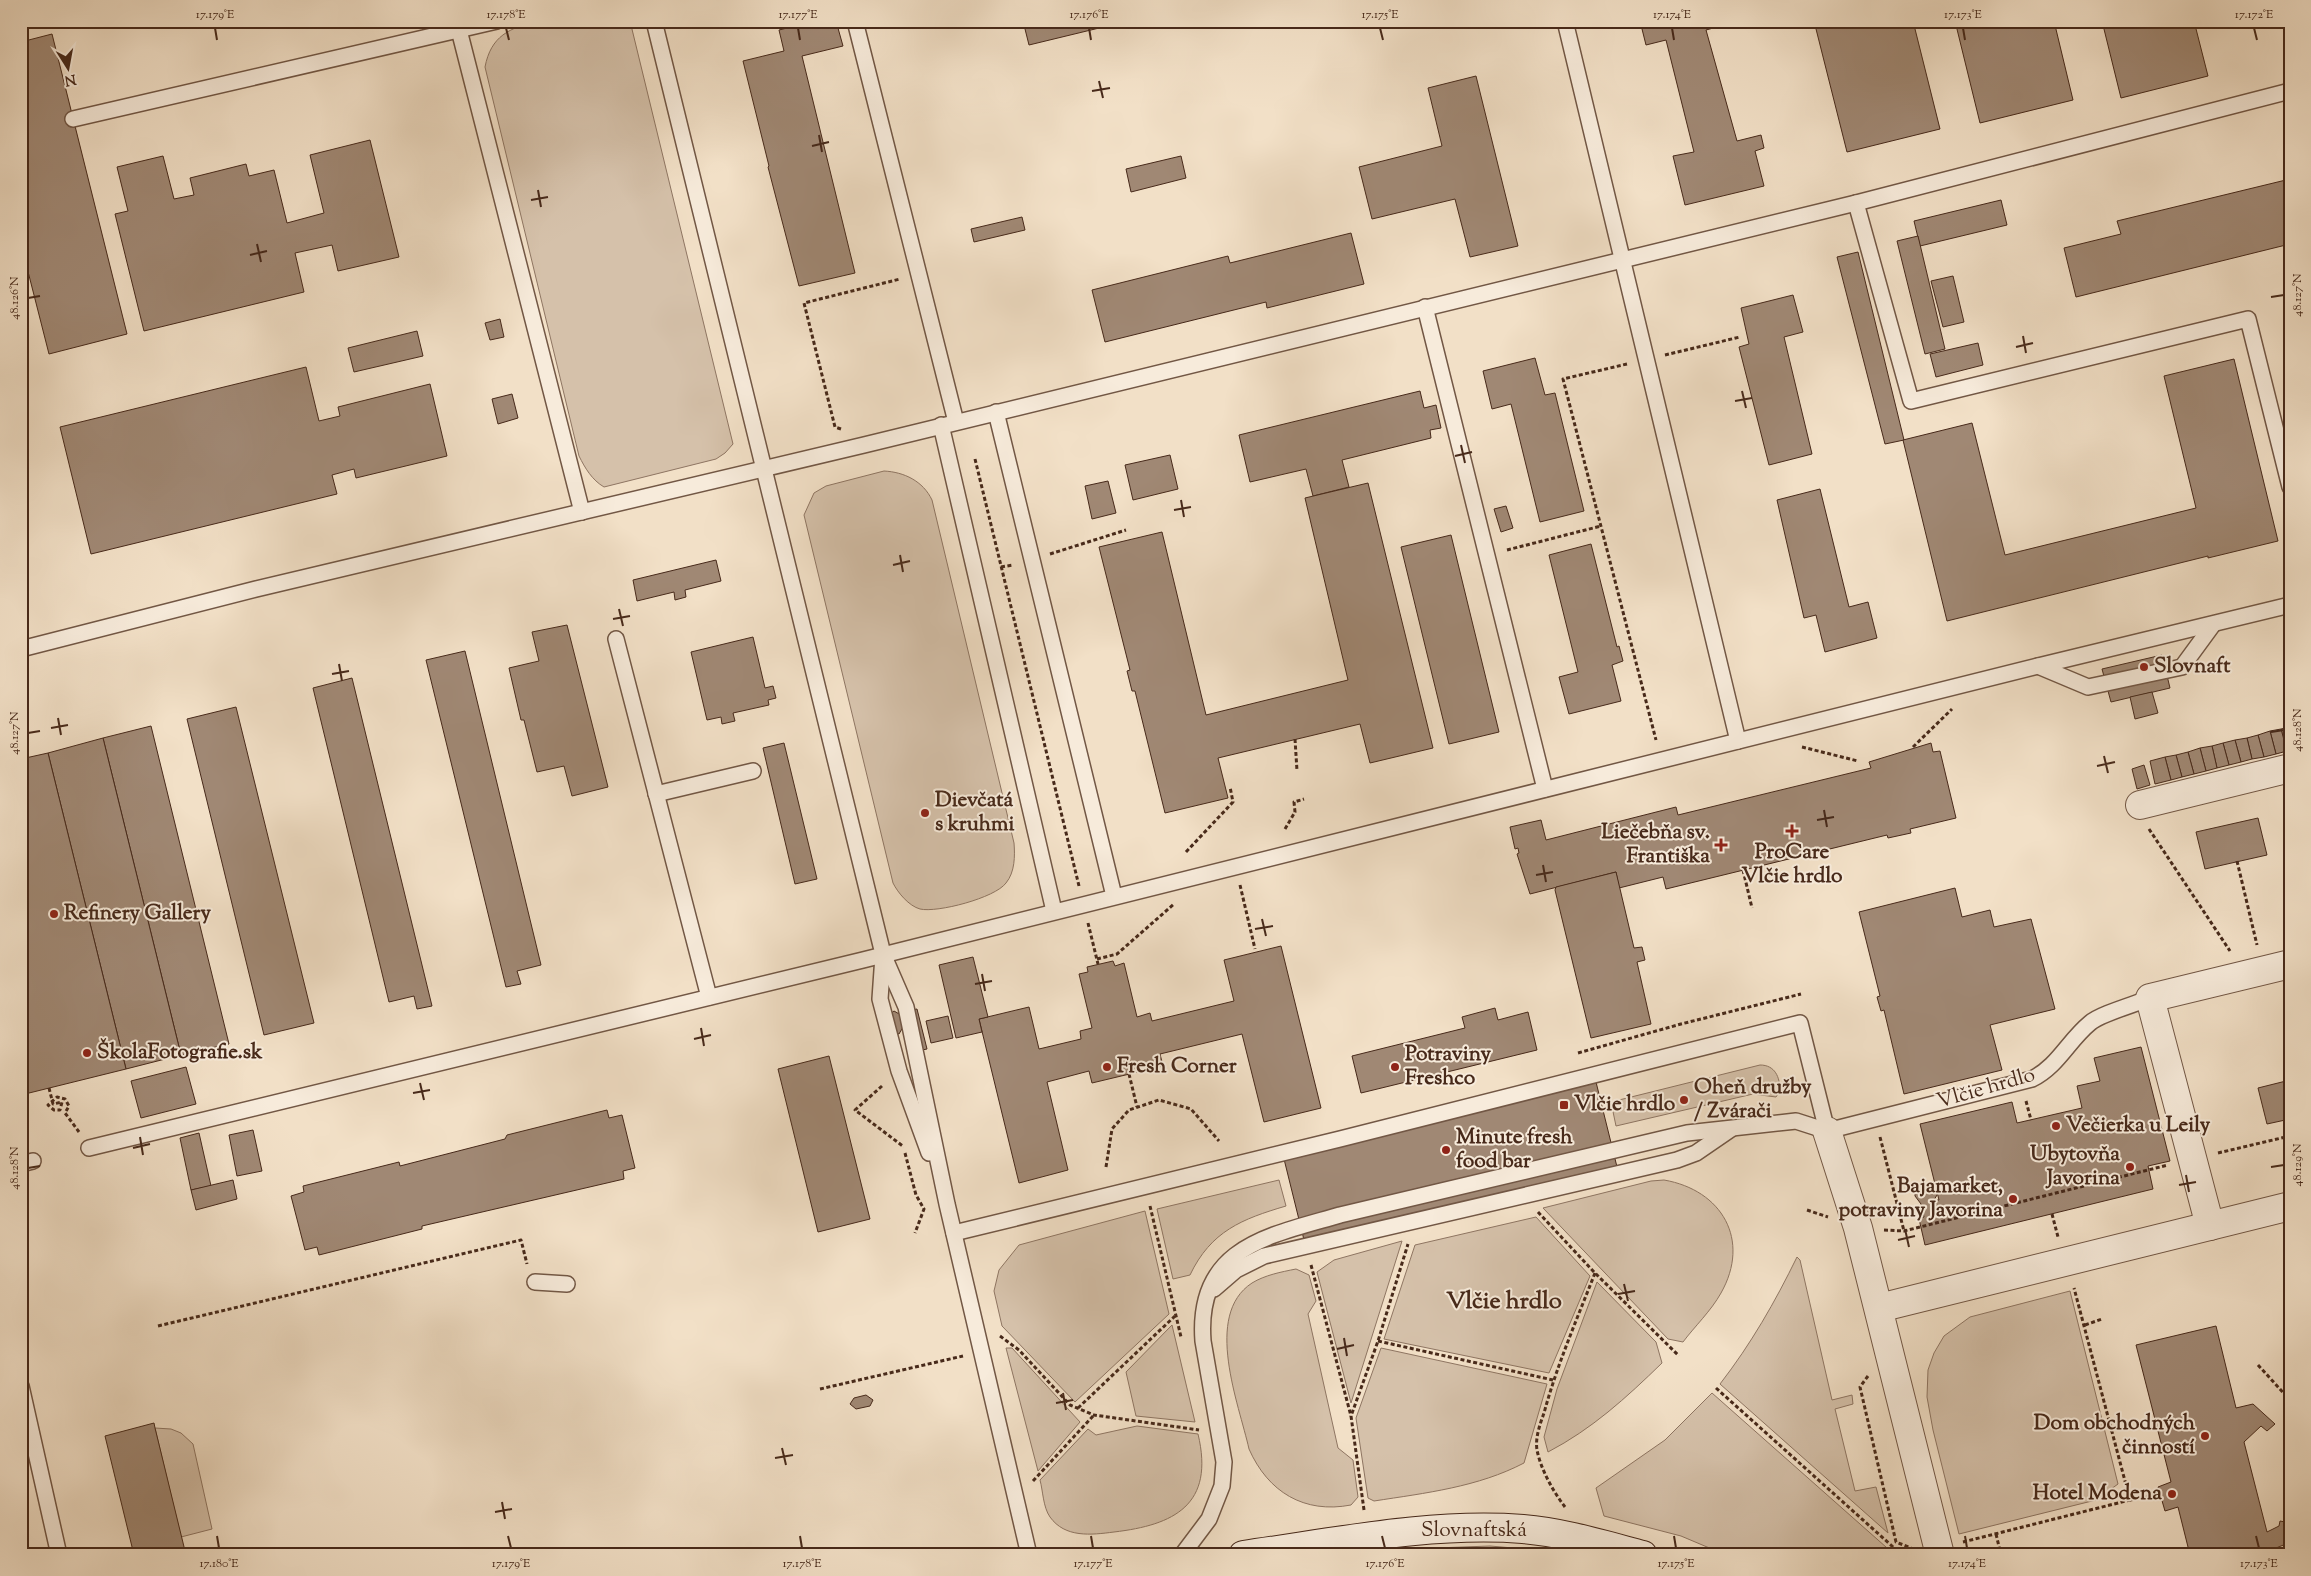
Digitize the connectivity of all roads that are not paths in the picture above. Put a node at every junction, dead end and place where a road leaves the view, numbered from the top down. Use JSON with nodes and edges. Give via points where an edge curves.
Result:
{"nodes":[{"id":1,"x":497,"y":21,"type":"edge"},
{"id":2,"x":654,"y":21,"type":"edge"},
{"id":3,"x":855,"y":21,"type":"edge"},
{"id":4,"x":1565,"y":21,"type":"edge"},
{"id":5,"x":459,"y":30,"type":"junction"},
{"id":6,"x":2290,"y":91,"type":"edge"},
{"id":7,"x":73,"y":119,"type":"dead end"},
{"id":8,"x":1856,"y":203,"type":"junction"},
{"id":9,"x":1623,"y":259,"type":"junction"},
{"id":10,"x":1425,"y":307,"type":"junction"},
{"id":11,"x":996,"y":412,"type":"junction"},
{"id":12,"x":948,"y":424,"type":"junction"},
{"id":13,"x":764,"y":468,"type":"junction"},
{"id":14,"x":2290,"y":487,"type":"edge"},
{"id":15,"x":582,"y":512,"type":"junction"},
{"id":16,"x":2290,"y":605,"type":"edge"},
{"id":17,"x":2212,"y":626,"type":"junction"},
{"id":18,"x":616,"y":639,"type":"dead end"},
{"id":19,"x":21,"y":650,"type":"edge"},
{"id":20,"x":2038,"y":666,"type":"junction"},
{"id":21,"x":1738,"y":741,"type":"junction"},
{"id":22,"x":2290,"y":768,"type":"edge"},
{"id":23,"x":753,"y":771,"type":"dead end"},
{"id":24,"x":1545,"y":789,"type":"junction"},
{"id":25,"x":656,"y":794,"type":"junction"},
{"id":26,"x":2140,"y":805,"type":"road end"},
{"id":27,"x":1114,"y":896,"type":"junction"},
{"id":28,"x":1054,"y":911,"type":"junction"},
{"id":29,"x":884,"y":954,"type":"junction"},
{"id":30,"x":2290,"y":964,"type":"edge"},
{"id":31,"x":709,"y":997,"type":"junction"},
{"id":32,"x":2150,"y":998,"type":"junction"},
{"id":33,"x":1737,"y":1126,"type":"junction"},
{"id":34,"x":1827,"y":1131,"type":"junction"},
{"id":35,"x":89,"y":1148,"type":"dead end"},
{"id":36,"x":947,"y":1204,"type":"junction"},
{"id":37,"x":2290,"y":1206,"type":"edge"},
{"id":38,"x":2210,"y":1226,"type":"junction"},
{"id":39,"x":954,"y":1233,"type":"junction"},
{"id":40,"x":532,"y":1277,"type":"road end"},
{"id":41,"x":567,"y":1284,"type":"dead end"},
{"id":42,"x":1205,"y":1298,"type":"junction"},
{"id":43,"x":1879,"y":1308,"type":"junction"},
{"id":44,"x":21,"y":1386,"type":"edge"},
{"id":45,"x":1939,"y":1549,"type":"edge"},
{"id":46,"x":59,"y":1555,"type":"edge"},
{"id":47,"x":1030,"y":1555,"type":"edge"},
{"id":48,"x":1182,"y":1555,"type":"edge"},
{"id":49,"x":1243,"y":1555,"type":"edge"},
{"id":50,"x":1642,"y":1555,"type":"edge"}],
"edges":[{"from":1,"to":5,"type":"lane"},
{"from":2,"to":13,"type":"lane"},
{"from":3,"to":12,"type":"lane","via":[[918,275]]},
{"from":4,"to":9,"type":"lane"},
{"from":5,"to":7,"type":"lane"},
{"from":5,"to":15,"type":"lane"},
{"from":6,"to":8,"type":"lane"},
{"from":8,"to":9,"type":"lane"},
{"from":8,"to":14,"type":"lane","via":[[1911,401],[2248,319]]},
{"from":9,"to":10,"type":"lane"},
{"from":9,"to":21,"type":"lane"},
{"from":10,"to":11,"type":"lane"},
{"from":10,"to":24,"type":"lane"},
{"from":11,"to":12,"type":"lane"},
{"from":11,"to":27,"type":"lane"},
{"from":12,"to":13,"type":"lane"},
{"from":12,"to":28,"type":"lane"},
{"from":13,"to":15,"type":"lane"},
{"from":13,"to":29,"type":"lane"},
{"from":15,"to":19,"type":"lane","via":[[256,589]]},
{"from":16,"to":17,"type":"lane"},
{"from":17,"to":20,"type":"lane"},
{"from":17,"to":20,"type":"lane","via":[[2182,667],[2088,687]]},
{"from":18,"to":25,"type":"lane"},
{"from":20,"to":21,"type":"lane"},
{"from":21,"to":24,"type":"lane"},
{"from":22,"to":26,"type":"street"},
{"from":23,"to":25,"type":"lane"},
{"from":24,"to":27,"type":"lane"},
{"from":25,"to":31,"type":"lane"},
{"from":27,"to":28,"type":"lane"},
{"from":28,"to":29,"type":"lane"},
{"from":29,"to":31,"type":"lane"},
{"from":29,"to":36,"type":"lane","via":[[906,1007]]},
{"from":29,"to":36,"type":"lane","via":[[880,999],[899,1071]]},
{"from":30,"to":32,"type":"street","name":"Vlčie hrdlo"},
{"from":31,"to":35,"type":"lane"},
{"from":32,"to":34,"type":"lane","name":"Vlčie hrdlo","via":[[2091,1022],[2056,1063],[2032,1079]]},
{"from":32,"to":38,"type":"street"},
{"from":33,"to":34,"type":"lane","via":[[1796,1121]]},
{"from":33,"to":42,"type":"lane","via":[[1696,1153],[1677,1160],[1264,1256],[1236,1270]]},
{"from":33,"to":42,"type":"lane","via":[[1661,1138],[1340,1215],[1286,1231],[1244,1248],[1232,1257],[1220,1269]]},
{"from":34,"to":39,"type":"lane","via":[[1800,1023]]},
{"from":34,"to":43,"type":"street"},
{"from":36,"to":39,"type":"lane"},
{"from":37,"to":38,"type":"street"},
{"from":38,"to":43,"type":"street"},
{"from":39,"to":47,"type":"lane"},
{"from":40,"to":41,"type":"lane"},
{"from":42,"to":48,"type":"lane","via":[[1201,1322],[1224,1462],[1222,1486],[1208,1520]]},
{"from":43,"to":45,"type":"street"},
{"from":44,"to":46,"type":"lane"},
{"from":49,"to":50,"type":"street","name":"Slovnaftská","via":[[1390,1534],[1474,1528],[1524,1529]]}]}
